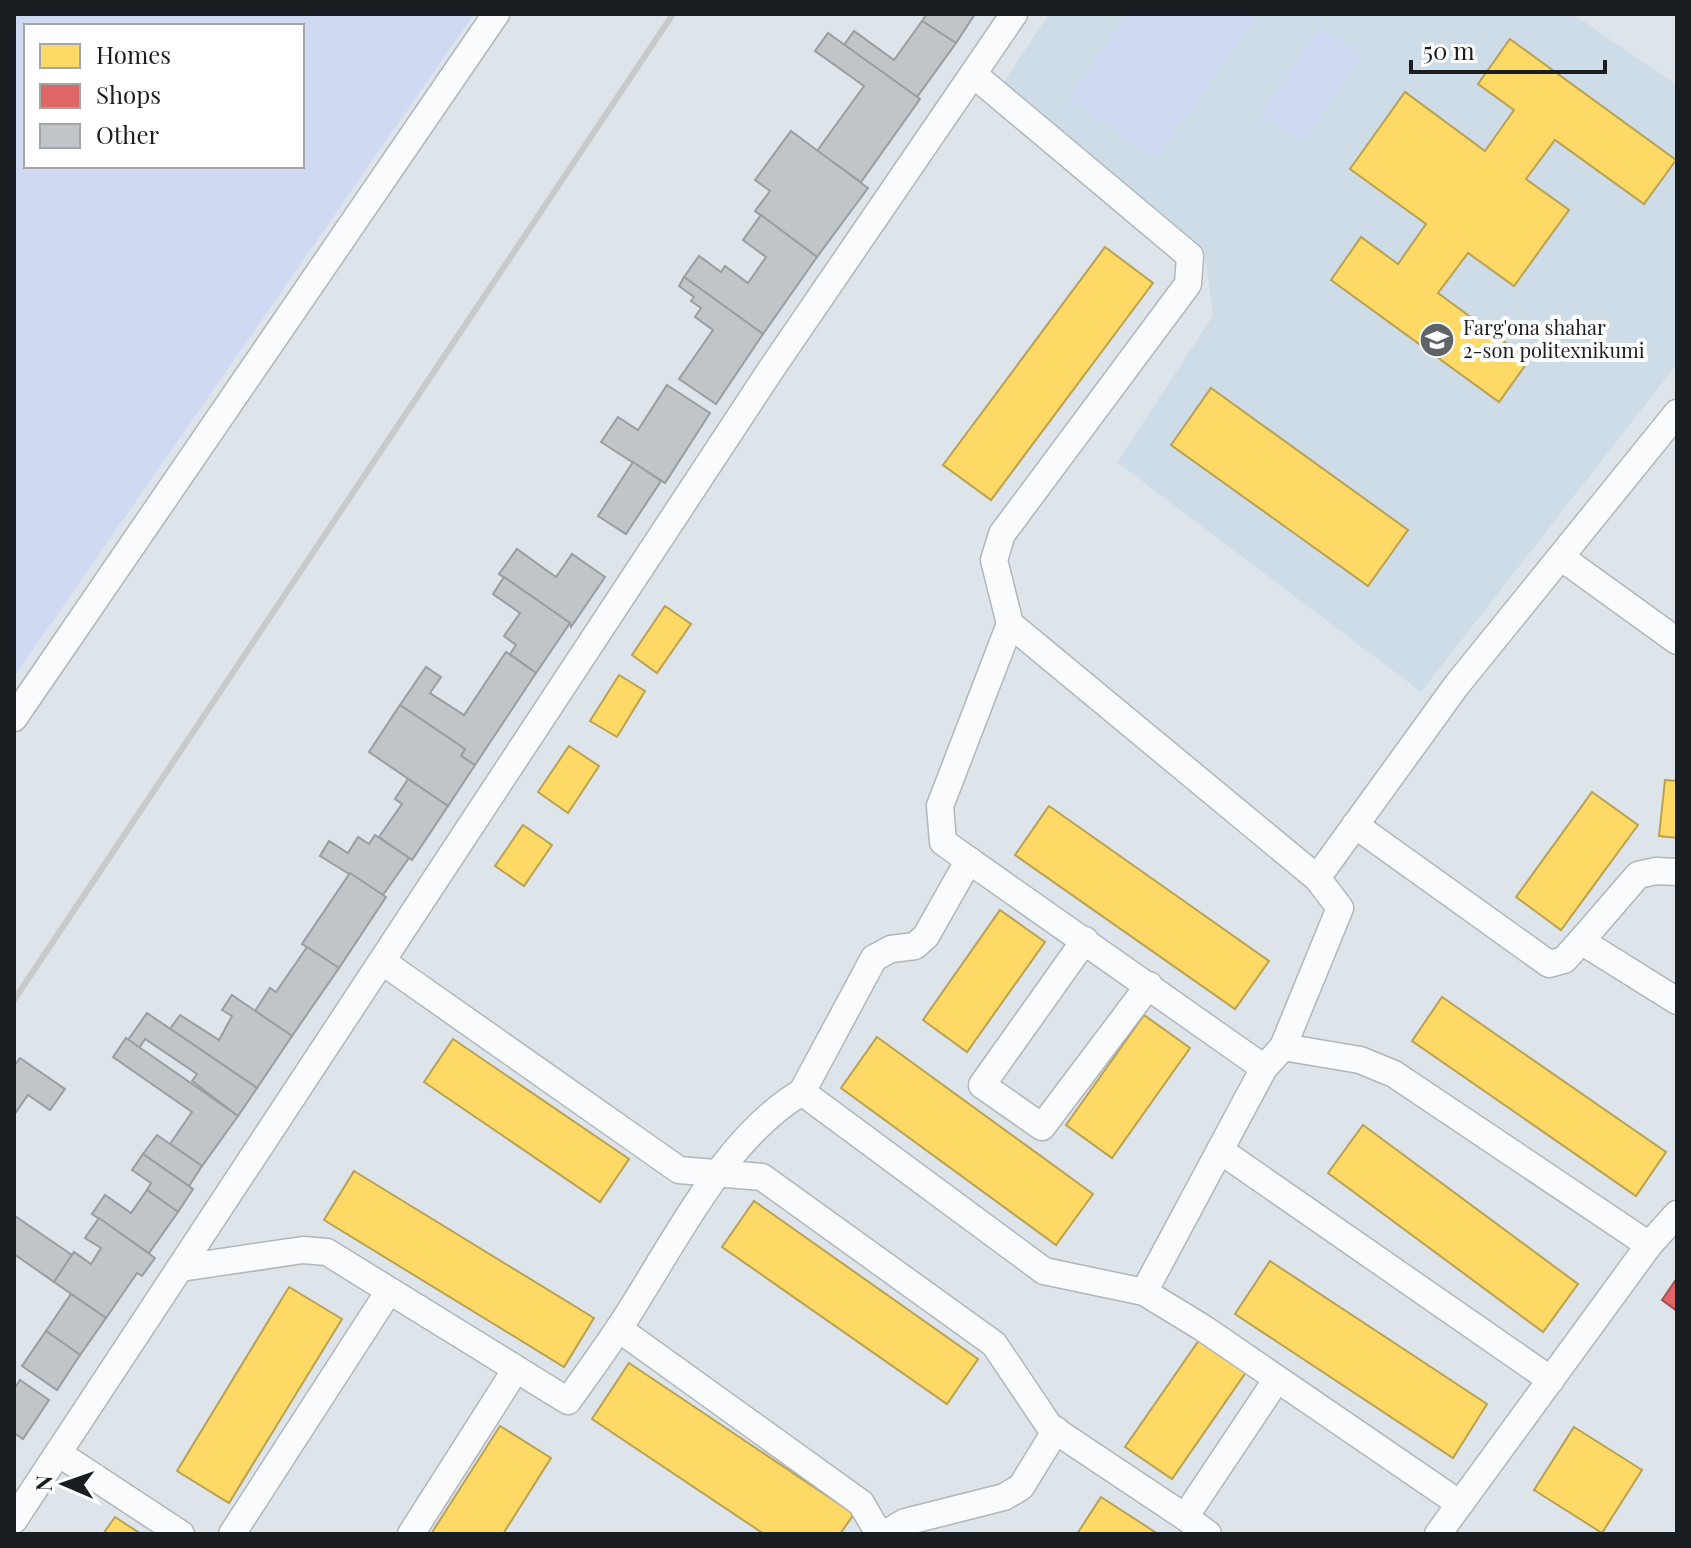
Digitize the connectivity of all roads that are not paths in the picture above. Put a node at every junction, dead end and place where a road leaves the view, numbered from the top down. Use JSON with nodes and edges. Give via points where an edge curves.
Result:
{"nodes":[{"id":1,"x":496,"y":14,"type":"edge"},
{"id":2,"x":1014,"y":14,"type":"edge"},
{"id":3,"x":973,"y":74,"type":"junction"},
{"id":4,"x":1677,"y":413,"type":"edge"},
{"id":5,"x":1562,"y":558,"type":"junction"},
{"id":6,"x":1010,"y":624,"type":"junction"},
{"id":7,"x":1677,"y":641,"type":"edge"},
{"id":8,"x":14,"y":718,"type":"edge"},
{"id":9,"x":1355,"y":825,"type":"junction"},
{"id":10,"x":969,"y":860,"type":"junction"},
{"id":11,"x":1677,"y":872,"type":"edge"},
{"id":12,"x":1317,"y":878,"type":"junction"},
{"id":13,"x":1085,"y":940,"type":"junction"},
{"id":14,"x":1581,"y":941,"type":"junction"},
{"id":15,"x":383,"y":962,"type":"junction"},
{"id":16,"x":1149,"y":985,"type":"junction"},
{"id":17,"x":1677,"y":1001,"type":"edge"},
{"id":18,"x":1283,"y":1047,"type":"junction"},
{"id":19,"x":1264,"y":1068,"type":"junction"},
{"id":20,"x":802,"y":1092,"type":"junction"},
{"id":21,"x":1221,"y":1151,"type":"junction"},
{"id":22,"x":716,"y":1173,"type":"junction"},
{"id":23,"x":1677,"y":1214,"type":"edge"},
{"id":24,"x":1649,"y":1245,"type":"junction"},
{"id":25,"x":181,"y":1268,"type":"junction"},
{"id":26,"x":389,"y":1291,"type":"junction"},
{"id":27,"x":1144,"y":1292,"type":"junction"},
{"id":28,"x":619,"y":1329,"type":"junction"},
{"id":29,"x":516,"y":1369,"type":"junction"},
{"id":30,"x":1277,"y":1379,"type":"junction"},
{"id":31,"x":1551,"y":1380,"type":"junction"},
{"id":32,"x":1056,"y":1430,"type":"junction"},
{"id":33,"x":58,"y":1453,"type":"junction"},
{"id":34,"x":1460,"y":1504,"type":"junction"},
{"id":35,"x":1185,"y":1517,"type":"junction"},
{"id":36,"x":14,"y":1520,"type":"edge"},
{"id":37,"x":181,"y":1534,"type":"edge"},
{"id":38,"x":232,"y":1534,"type":"edge"},
{"id":39,"x":411,"y":1534,"type":"edge"},
{"id":40,"x":882,"y":1534,"type":"edge"},
{"id":41,"x":1208,"y":1534,"type":"edge"},
{"id":42,"x":1438,"y":1534,"type":"edge"}],
"edges":[{"from":1,"to":8,"type":"street"},
{"from":2,"to":3,"type":"street"},
{"from":3,"to":6,"type":"street","via":[[1190,256],[1188,284],[1002,534],[994,560]]},
{"from":3,"to":15,"type":"street","via":[[772,368]]},
{"from":4,"to":5,"type":"street"},
{"from":5,"to":7,"type":"street"},
{"from":5,"to":9,"type":"street","via":[[1456,686]]},
{"from":6,"to":10,"type":"street","via":[[940,806],[943,842]]},
{"from":6,"to":12,"type":"street"},
{"from":9,"to":12,"type":"street"},
{"from":9,"to":14,"type":"street","via":[[1549,964],[1564,960]]},
{"from":10,"to":13,"type":"street"},
{"from":10,"to":20,"type":"street","via":[[926,936],[915,946],[874,958]]},
{"from":11,"to":14,"type":"street","via":[[1638,875]]},
{"from":12,"to":18,"type":"street","via":[[1340,908]]},
{"from":13,"to":16,"type":"street"},
{"from":13,"to":16,"type":"street","via":[[982,1085],[1042,1127]]},
{"from":14,"to":17,"type":"street"},
{"from":15,"to":22,"type":"street","via":[[679,1170]]},
{"from":15,"to":25,"type":"street"},
{"from":16,"to":19,"type":"street"},
{"from":18,"to":19,"type":"street"},
{"from":18,"to":24,"type":"street","via":[[1360,1060],[1394,1074]]},
{"from":19,"to":21,"type":"street"},
{"from":20,"to":22,"type":"street","via":[[781,1105]]},
{"from":20,"to":27,"type":"street","via":[[1044,1271]]},
{"from":21,"to":27,"type":"street"},
{"from":21,"to":31,"type":"street"},
{"from":22,"to":28,"type":"street"},
{"from":22,"to":32,"type":"street","via":[[762,1177],[994,1344]]},
{"from":23,"to":24,"type":"street"},
{"from":24,"to":31,"type":"street"},
{"from":25,"to":26,"type":"street","via":[[303,1250],[327,1252]]},
{"from":25,"to":33,"type":"street"},
{"from":26,"to":29,"type":"street"},
{"from":26,"to":38,"type":"street"},
{"from":27,"to":30,"type":"street"},
{"from":28,"to":29,"type":"street","via":[[568,1401]]},
{"from":28,"to":40,"type":"street","via":[[861,1503]]},
{"from":29,"to":39,"type":"street"},
{"from":30,"to":34,"type":"street"},
{"from":30,"to":35,"type":"street"},
{"from":31,"to":34,"type":"street"},
{"from":32,"to":35,"type":"street"},
{"from":32,"to":40,"type":"street","via":[[1021,1487],[1004,1497],[905,1522]]},
{"from":33,"to":36,"type":"street"},
{"from":33,"to":37,"type":"street"},
{"from":34,"to":42,"type":"street"},
{"from":35,"to":41,"type":"street"}]}
